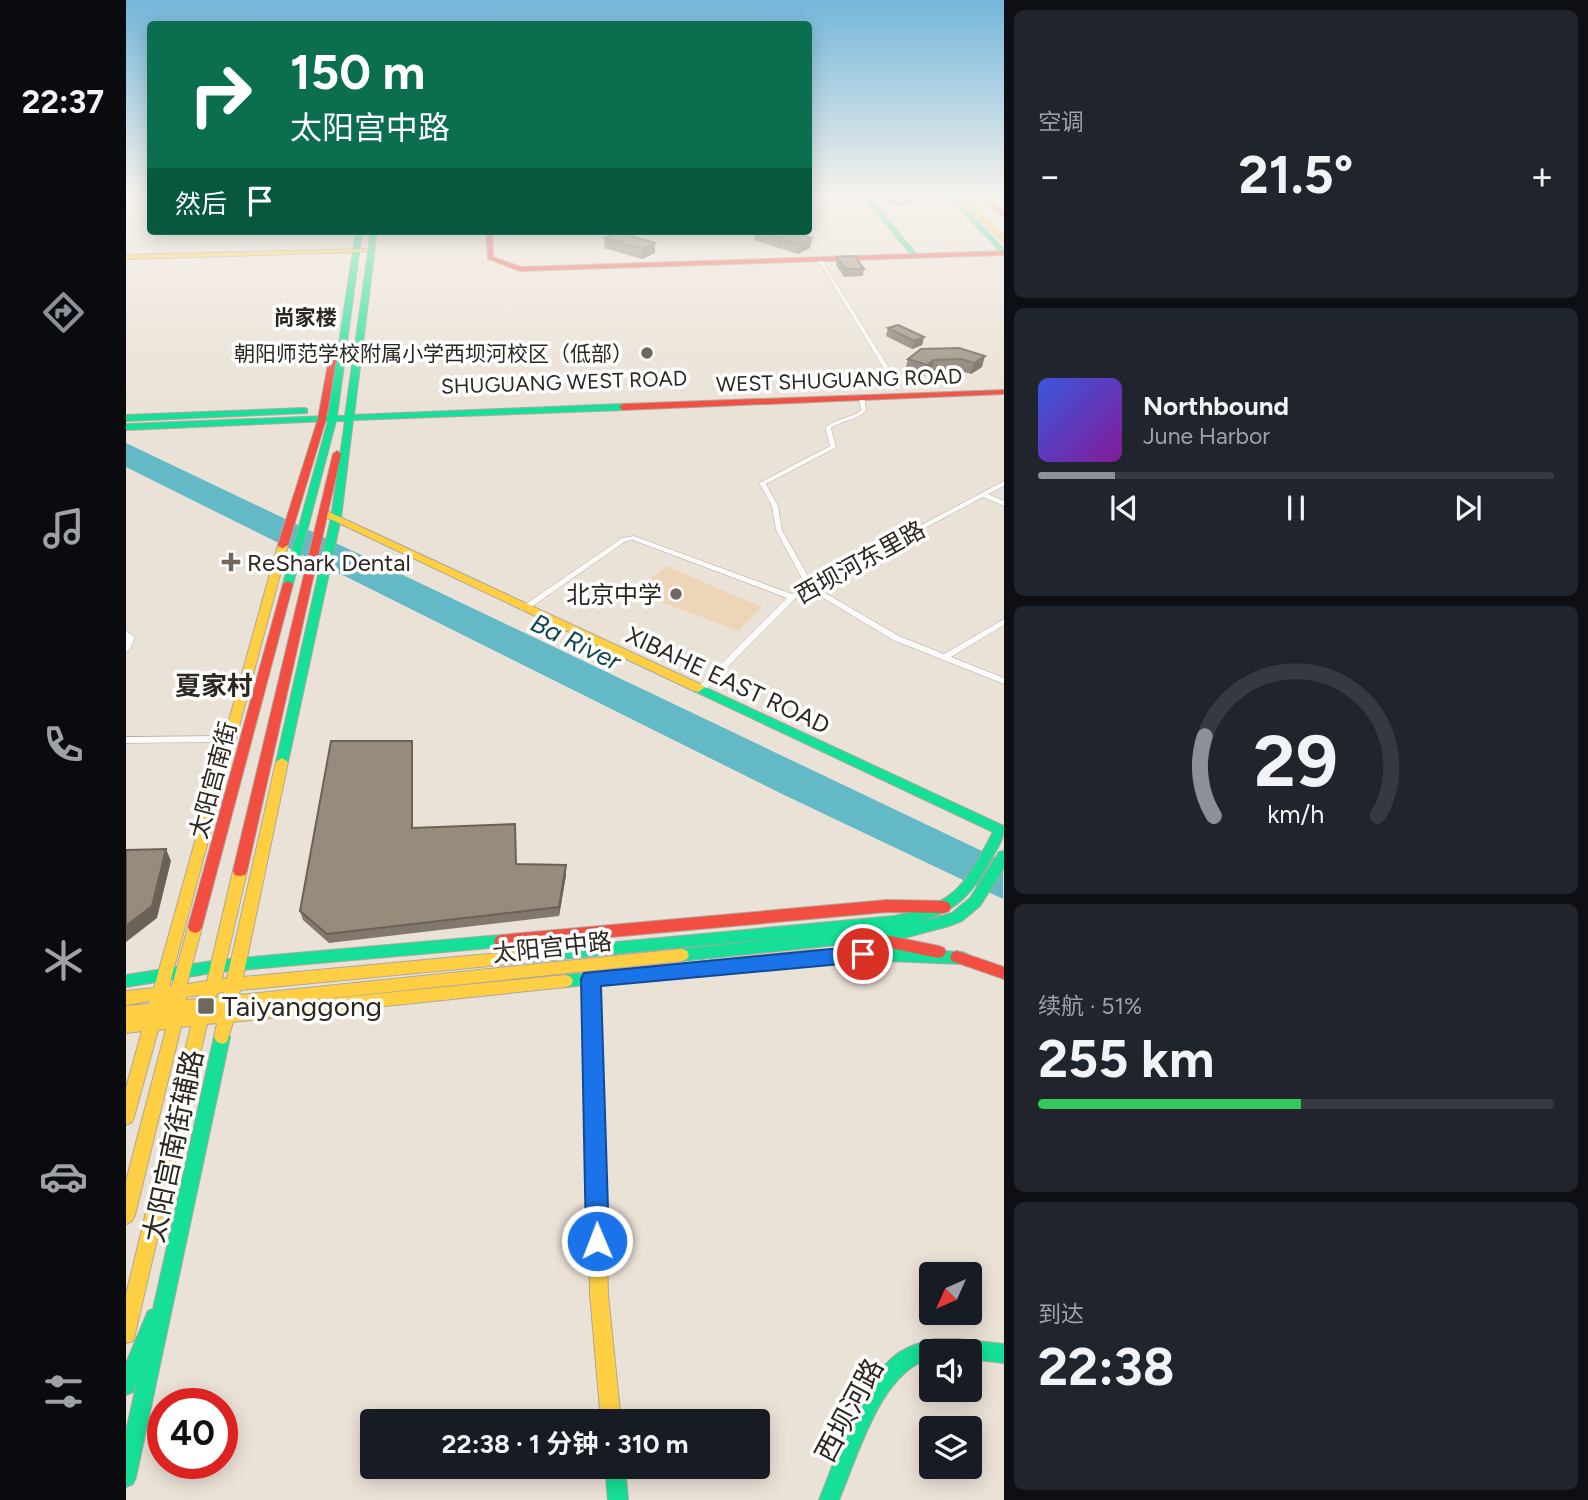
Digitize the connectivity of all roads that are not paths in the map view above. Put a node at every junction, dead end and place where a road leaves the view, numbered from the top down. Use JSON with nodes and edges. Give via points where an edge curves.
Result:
{"nodes":[{"id":1,"x":354,"y":265,"type":"edge"},
{"id":2,"x":354,"y":265,"type":"edge"},
{"id":3,"x":367,"y":265,"type":"edge"},
{"id":4,"x":502,"y":265,"type":"edge"},
{"id":5,"x":653,"y":265,"type":"edge"},
{"id":6,"x":823,"y":265,"type":"edge"},
{"id":7,"x":1003,"y":385,"type":"edge"},
{"id":8,"x":899,"y":389,"type":"junction"},
{"id":9,"x":1003,"y":392,"type":"edge"},
{"id":10,"x":862,"y":399,"type":"junction"},
{"id":11,"x":337,"y":414,"type":"junction"},
{"id":12,"x":126,"y":418,"type":"edge"},
{"id":13,"x":126,"y":427,"type":"edge"},
{"id":14,"x":1003,"y":483,"type":"edge"},
{"id":15,"x":983,"y":494,"type":"junction"},
{"id":16,"x":303,"y":503,"type":"junction"},
{"id":17,"x":1003,"y":504,"type":"edge"},
{"id":18,"x":330,"y":516,"type":"junction"},
{"id":19,"x":323,"y":580,"type":"joint"},
{"id":20,"x":811,"y":588,"type":"junction"},
{"id":21,"x":792,"y":597,"type":"junction"},
{"id":22,"x":524,"y":608,"type":"junction"},
{"id":23,"x":1003,"y":621,"type":"edge"},
{"id":24,"x":126,"y":633,"type":"edge"},
{"id":25,"x":126,"y":649,"type":"edge"},
{"id":26,"x":945,"y":657,"type":"junction"},
{"id":27,"x":1003,"y":681,"type":"edge"},
{"id":28,"x":700,"y":690,"type":"junction"},
{"id":29,"x":231,"y":739,"type":"junction"},
{"id":30,"x":126,"y":740,"type":"edge"},
{"id":31,"x":1000,"y":834,"type":"edge"},
{"id":32,"x":1003,"y":856,"type":"edge"},
{"id":33,"x":948,"y":908,"type":"junction"},
{"id":34,"x":616,"y":930,"type":"junction"},
{"id":35,"x":860,"y":936,"type":"junction"},
{"id":36,"x":442,"y":946,"type":"junction"},
{"id":37,"x":568,"y":953,"type":"junction"},
{"id":38,"x":962,"y":958,"type":"junction"},
{"id":39,"x":238,"y":964,"type":"junction"},
{"id":40,"x":443,"y":965,"type":"junction"},
{"id":41,"x":218,"y":966,"type":"junction"},
{"id":42,"x":553,"y":968,"type":"junction"},
{"id":43,"x":1003,"y":973,"type":"edge"},
{"id":44,"x":182,"y":974,"type":"junction"},
{"id":45,"x":631,"y":975,"type":"junction"},
{"id":46,"x":165,"y":977,"type":"junction"},
{"id":47,"x":591,"y":979,"type":"junction"},
{"id":48,"x":126,"y":982,"type":"edge"},
{"id":49,"x":234,"y":985,"type":"junction"},
{"id":50,"x":213,"y":986,"type":"junction"},
{"id":51,"x":178,"y":990,"type":"junction"},
{"id":52,"x":160,"y":993,"type":"junction"},
{"id":53,"x":126,"y":998,"type":"edge"},
{"id":54,"x":230,"y":1000,"type":"junction"},
{"id":55,"x":204,"y":1003,"type":"junction"},
{"id":56,"x":179,"y":1006,"type":"junction"},
{"id":57,"x":156,"y":1009,"type":"junction"},
{"id":58,"x":126,"y":1013,"type":"edge"},
{"id":59,"x":227,"y":1016,"type":"junction"},
{"id":60,"x":201,"y":1018,"type":"junction"},
{"id":61,"x":175,"y":1019,"type":"junction"},
{"id":62,"x":152,"y":1022,"type":"junction"},
{"id":63,"x":126,"y":1026,"type":"edge"},
{"id":64,"x":126,"y":1117,"type":"edge"},
{"id":65,"x":126,"y":1214,"type":"edge"},
{"id":66,"x":166,"y":1292,"type":"junction"},
{"id":67,"x":126,"y":1334,"type":"edge"},
{"id":68,"x":1003,"y":1354,"type":"edge"},
{"id":69,"x":126,"y":1385,"type":"edge"},
{"id":70,"x":610,"y":1409,"type":"edge"},
{"id":71,"x":126,"y":1477,"type":"edge"},
{"id":72,"x":616,"y":1479,"type":"edge"},
{"id":73,"x":618,"y":1500,"type":"edge"},
{"id":74,"x":829,"y":1500,"type":"edge"}],
"edges":[{"from":1,"to":11,"type":"main road"},
{"from":2,"to":11,"type":"main road","name":"太阳宫南街"},
{"from":3,"to":11,"type":"main road","name":"太阳宫南街"},
{"from":4,"to":5,"type":"main road","via":[[520,269]]},
{"from":6,"to":8,"type":"street"},
{"from":7,"to":8,"type":"main road","name":"SHUGUANG WEST ROAD"},
{"from":8,"to":11,"type":"main road","name":"SHUGUANG WEST ROAD"},
{"from":9,"to":10,"type":"main road","name":"WEST SHUGUANG ROAD"},
{"from":10,"to":11,"type":"main road","name":"WEST SHUGUANG ROAD"},
{"from":10,"to":20,"type":"street","via":[[861,414],[833,422],[828,428],[833,447],[762,483],[775,506],[779,530]]},
{"from":11,"to":12,"type":"main road","name":"SHUGUANG WEST ROAD"},
{"from":11,"to":13,"type":"main road","name":"SHUGUANG WEST ROAD"},
{"from":11,"to":16,"type":"main road","name":"太阳宫南街"},
{"from":11,"to":18,"type":"main road","name":"太阳宫南街","via":[[342,429]]},
{"from":14,"to":15,"type":"street","name":"西坝河东里路"},
{"from":15,"to":17,"type":"street"},
{"from":15,"to":20,"type":"street","name":"西坝河东里路"},
{"from":16,"to":18,"type":"main road","name":"XIBAHE EAST ROAD"},
{"from":16,"to":29,"type":"main road","name":"太阳宫南街","via":[[290,519]]},
{"from":16,"to":44,"type":"main road","name":"太阳宫南街","via":[[305,523]]},
{"from":18,"to":19,"type":"main road","name":"太阳宫南街","via":[[332,538]]},
{"from":18,"to":22,"type":"main road","name":"XIBAHE EAST ROAD"},
{"from":18,"to":41,"type":"main road","name":"太阳宫南街","via":[[320,531]]},
{"from":19,"to":39,"type":"main road","name":"太阳宫南街辅路"},
{"from":20,"to":21,"type":"street","name":"西坝河东里路"},
{"from":20,"to":26,"type":"street","via":[[896,638]]},
{"from":21,"to":22,"type":"street","via":[[634,538],[624,539]]},
{"from":21,"to":28,"type":"street","name":"西坝河东里路"},
{"from":22,"to":28,"type":"main road","name":"XIBAHE EAST ROAD"},
{"from":23,"to":26,"type":"street"},
{"from":24,"to":25,"type":"street","via":[[131,637]]},
{"from":26,"to":27,"type":"street"},
{"from":28,"to":31,"type":"main road","name":"XIBAHE EAST ROAD"},
{"from":29,"to":30,"type":"street"},
{"from":29,"to":46,"type":"main road","name":"太阳宫南街"},
{"from":31,"to":33,"type":"main road","name":"太阳宫中路"},
{"from":32,"to":35,"type":"main road","name":"太阳宫中路","via":[[976,903],[962,916],[940,925]]},
{"from":33,"to":34,"type":"main road","name":"太阳宫中路","via":[[887,906]]},
{"from":33,"to":37,"type":"main road","name":"太阳宫中路","via":[[894,922]]},
{"from":34,"to":36,"type":"main road","name":"太阳宫中路"},
{"from":34,"to":37,"type":"main road"},
{"from":35,"to":38,"type":"main road"},
{"from":35,"to":42,"type":"main road","name":"太阳宫中路"},
{"from":36,"to":39,"type":"main road","name":"太阳宫中路"},
{"from":36,"to":40,"type":"main road"},
{"from":37,"to":40,"type":"main road","name":"太阳宫中路"},
{"from":38,"to":43,"type":"main road"},
{"from":38,"to":45,"type":"main road","name":"太阳宫中路","via":[[813,956]]},
{"from":39,"to":41,"type":"main road","name":"太阳宫中路"},
{"from":39,"to":49,"type":"main road","name":"太阳宫南街辅路"},
{"from":40,"to":49,"type":"main road","name":"太阳宫中路"},
{"from":41,"to":44,"type":"main road","name":"太阳宫中路"},
{"from":41,"to":50,"type":"main road","name":"太阳宫南街"},
{"from":42,"to":45,"type":"main road"},
{"from":42,"to":54,"type":"main road","name":"太阳宫中路"},
{"from":44,"to":46,"type":"main road","name":"太阳宫中路"},
{"from":44,"to":51,"type":"main road","name":"太阳宫南街"},
{"from":45,"to":47,"type":"main road","name":"太阳宫中路"},
{"from":46,"to":48,"type":"main road","name":"太阳宫中路"},
{"from":46,"to":52,"type":"main road","name":"太阳宫南街"},
{"from":47,"to":59,"type":"main road","name":"太阳宫中路"},
{"from":47,"to":70,"type":"main road","via":[[599,1294]]},
{"from":49,"to":50,"type":"main road","name":"太阳宫中路"},
{"from":49,"to":54,"type":"main road","name":"太阳宫南街辅路"},
{"from":50,"to":51,"type":"main road","name":"太阳宫中路"},
{"from":50,"to":55,"type":"main road","name":"太阳宫南街"},
{"from":51,"to":52,"type":"main road","name":"太阳宫中路"},
{"from":51,"to":56,"type":"main road","name":"太阳宫南街"},
{"from":52,"to":53,"type":"main road","name":"太阳宫中路"},
{"from":52,"to":57,"type":"main road","name":"太阳宫南街"},
{"from":54,"to":55,"type":"main road","name":"太阳宫中路"},
{"from":54,"to":59,"type":"main road","name":"太阳宫南街辅路"},
{"from":55,"to":56,"type":"main road","name":"太阳宫中路"},
{"from":55,"to":60,"type":"main road","name":"太阳宫南街"},
{"from":56,"to":57,"type":"main road","name":"太阳宫中路"},
{"from":56,"to":61,"type":"main road","name":"太阳宫南街"},
{"from":57,"to":58,"type":"main road","name":"太阳宫中路"},
{"from":57,"to":62,"type":"main road","name":"太阳宫南街"},
{"from":59,"to":60,"type":"main road","name":"太阳宫中路"},
{"from":59,"to":66,"type":"main road","name":"太阳宫南街辅路"},
{"from":60,"to":61,"type":"main road","name":"太阳宫中路"},
{"from":60,"to":67,"type":"main road"},
{"from":61,"to":62,"type":"main road","name":"太阳宫中路"},
{"from":61,"to":65,"type":"main road","name":"太阳宫南街"},
{"from":62,"to":63,"type":"main road","name":"太阳宫中路"},
{"from":62,"to":64,"type":"main road","name":"太阳宫南街"},
{"from":66,"to":69,"type":"main road"},
{"from":66,"to":71,"type":"main road","name":"太阳宫南街辅路"},
{"from":68,"to":74,"type":"main road","name":"西坝河路","via":[[930,1350],[903,1361],[884,1383]]},
{"from":72,"to":73,"type":"main road"}]}
